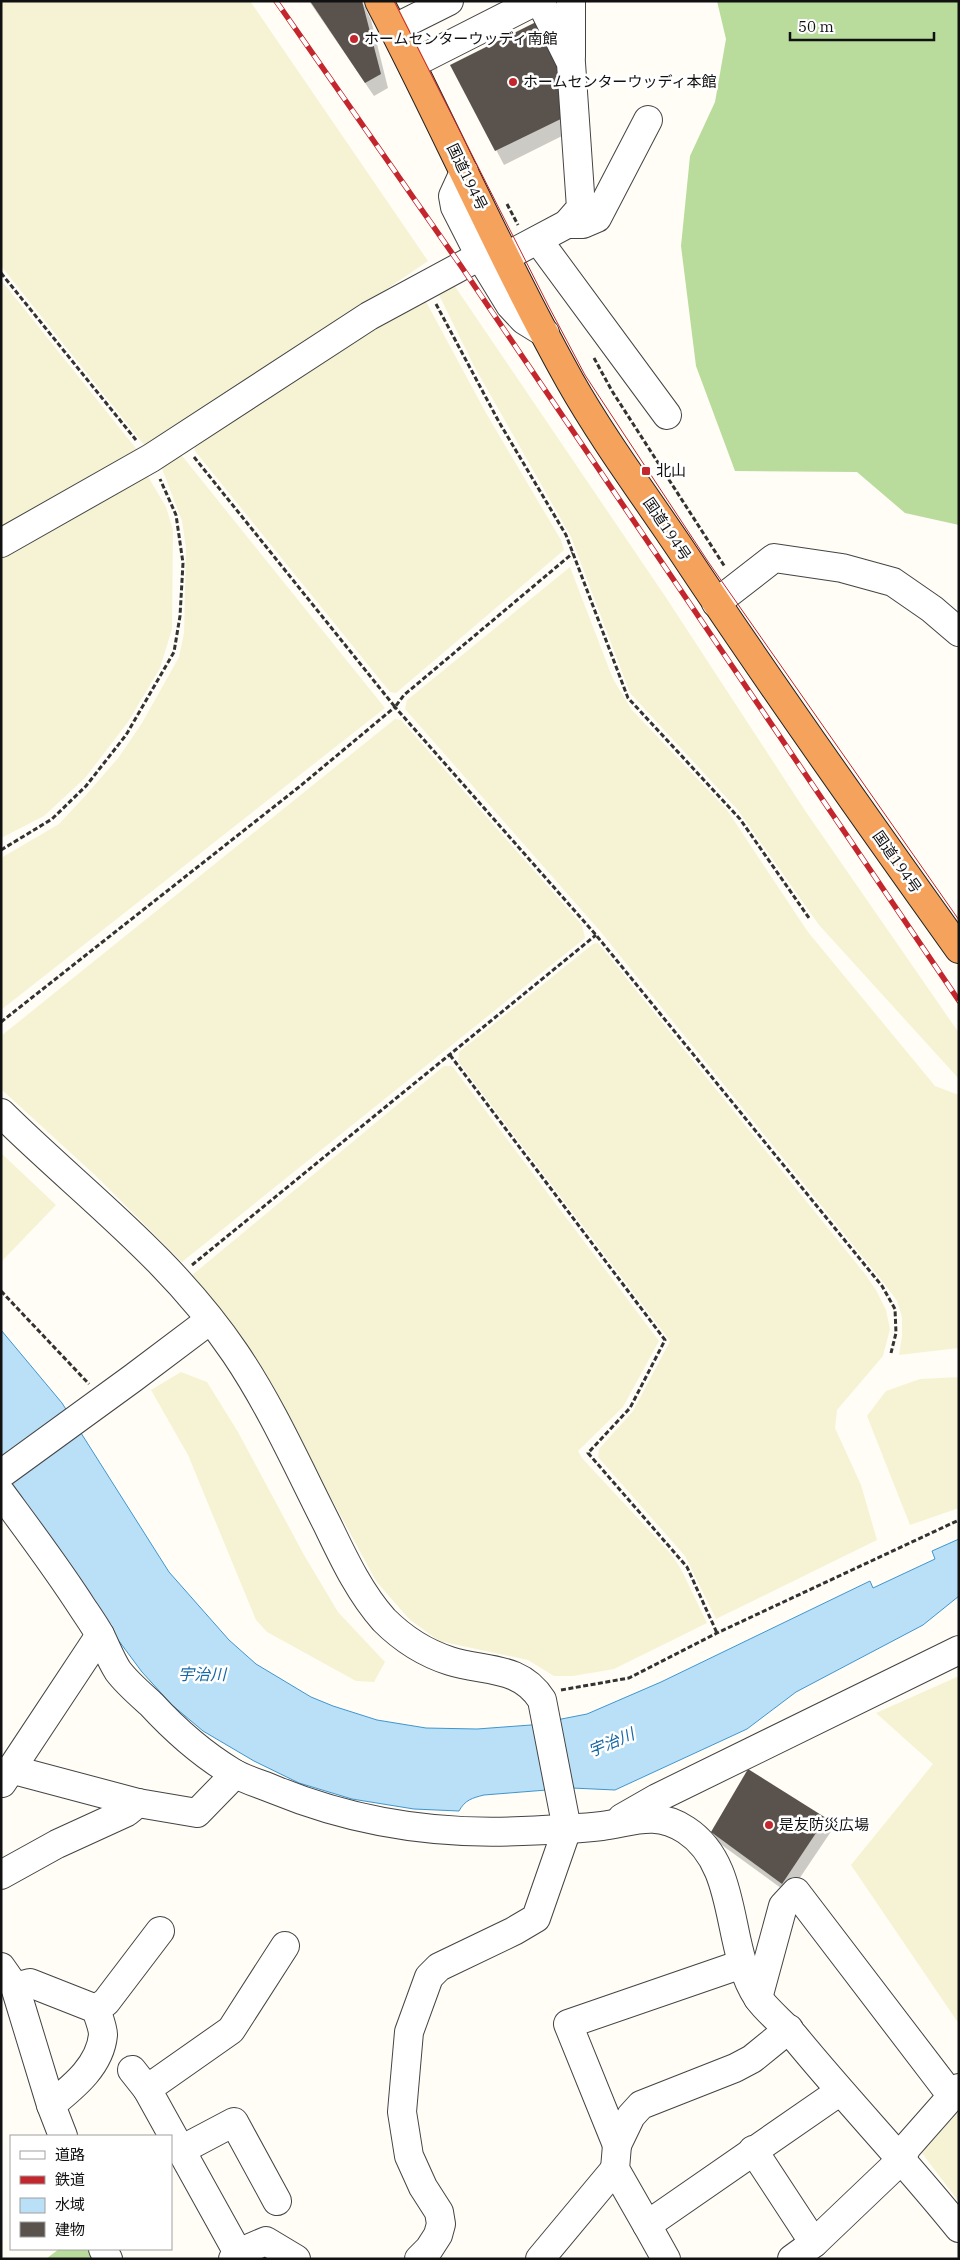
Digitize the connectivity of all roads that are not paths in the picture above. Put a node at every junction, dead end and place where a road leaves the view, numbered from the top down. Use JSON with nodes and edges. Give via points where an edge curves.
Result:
{"nodes":[{"id":1,"x":379,"y":1,"type":"edge"},
{"id":2,"x":449,"y":1,"type":"edge"},
{"id":3,"x":536,"y":1,"type":"edge"},
{"id":4,"x":540,"y":1,"type":"edge"},
{"id":5,"x":571,"y":1,"type":"edge"},
{"id":6,"x":394,"y":29,"type":"junction"},
{"id":7,"x":571,"y":63,"type":"junction"},
{"id":8,"x":412,"y":64,"type":"junction"},
{"id":9,"x":648,"y":120,"type":"dead end"},
{"id":10,"x":567,"y":224,"type":"junction"},
{"id":11,"x":538,"y":240,"type":"junction"},
{"id":12,"x":493,"y":257,"type":"junction"},
{"id":13,"x":667,"y":415,"type":"dead end"},
{"id":14,"x":1,"y":543,"type":"edge"},
{"id":15,"x":716,"y":603,"type":"junction"},
{"id":16,"x":959,"y":632,"type":"edge"},
{"id":17,"x":959,"y":949,"type":"edge"},
{"id":18,"x":1,"y":1113,"type":"edge"},
{"id":19,"x":210,"y":1320,"type":"junction"},
{"id":20,"x":1,"y":1474,"type":"edge"},
{"id":21,"x":1,"y":1493,"type":"edge"},
{"id":22,"x":100,"y":1635,"type":"junction"},
{"id":23,"x":959,"y":1650,"type":"edge"},
{"id":24,"x":235,"y":1774,"type":"junction"},
{"id":25,"x":6,"y":1777,"type":"edge"},
{"id":26,"x":138,"y":1803,"type":"junction"},
{"id":27,"x":566,"y":1820,"type":"junction"},
{"id":28,"x":605,"y":1826,"type":"junction"},
{"id":29,"x":1,"y":1875,"type":"edge"},
{"id":30,"x":160,"y":1930,"type":"dead end"},
{"id":31,"x":285,"y":1946,"type":"dead end"},
{"id":32,"x":742,"y":1964,"type":"junction"},
{"id":33,"x":8,"y":1977,"type":"edge"},
{"id":34,"x":758,"y":1998,"type":"junction"},
{"id":35,"x":96,"y":2009,"type":"junction"},
{"id":36,"x":789,"y":2029,"type":"junction"},
{"id":37,"x":840,"y":2092,"type":"junction"},
{"id":38,"x":955,"y":2092,"type":"edge"},
{"id":39,"x":51,"y":2105,"type":"junction"},
{"id":40,"x":63,"y":2135,"type":"edge"},
{"id":41,"x":181,"y":2150,"type":"junction"},
{"id":42,"x":753,"y":2150,"type":"junction"},
{"id":43,"x":616,"y":2157,"type":"junction"},
{"id":44,"x":900,"y":2160,"type":"junction"},
{"id":45,"x":277,"y":2201,"type":"dead end"},
{"id":46,"x":646,"y":2226,"type":"junction"},
{"id":47,"x":959,"y":2228,"type":"edge"},
{"id":48,"x":814,"y":2243,"type":"junction"},
{"id":49,"x":236,"y":2256,"type":"edge"},
{"id":50,"x":296,"y":2259,"type":"edge"},
{"id":51,"x":419,"y":2259,"type":"edge"},
{"id":52,"x":540,"y":2259,"type":"edge"},
{"id":53,"x":666,"y":2259,"type":"edge"},
{"id":54,"x":792,"y":2259,"type":"edge"}],
"edges":[{"from":1,"to":6,"type":"highway","name":"国道194号"},
{"from":2,"to":6,"type":"street"},
{"from":3,"to":8,"type":"street"},
{"from":4,"to":7,"type":"street"},
{"from":5,"to":7,"type":"street"},
{"from":6,"to":8,"type":"highway","name":"国道194号"},
{"from":7,"to":10,"type":"street","via":[[581,208]]},
{"from":8,"to":12,"type":"highway","name":"国道194号","via":[[464,172]]},
{"from":9,"to":10,"type":"street","via":[[596,218],[583,224]]},
{"from":10,"to":11,"type":"street"},
{"from":11,"to":12,"type":"street"},
{"from":11,"to":13,"type":"street"},
{"from":12,"to":14,"type":"street","via":[[426,285],[369,316],[150,458]]},
{"from":12,"to":15,"type":"highway","name":"国道194号","via":[[545,333],[593,419]]},
{"from":15,"to":16,"type":"street","via":[[774,558],[842,568],[893,582]]},
{"from":15,"to":17,"type":"highway","name":"国道194号"},
{"from":18,"to":19,"type":"street","via":[[144,1244]]},
{"from":19,"to":20,"type":"street"},
{"from":19,"to":27,"type":"street","via":[[254,1384],[348,1567],[383,1618],[403,1638],[428,1652],[452,1662],[514,1674],[540,1697]]},
{"from":21,"to":22,"type":"street"},
{"from":22,"to":24,"type":"street","via":[[118,1670],[163,1717],[197,1749]]},
{"from":22,"to":25,"type":"street"},
{"from":23,"to":28,"type":"street"},
{"from":24,"to":26,"type":"street","via":[[197,1813]]},
{"from":24,"to":27,"type":"street","via":[[312,1805],[367,1820],[449,1830],[507,1832]]},
{"from":25,"to":26,"type":"street"},
{"from":26,"to":29,"type":"street","via":[[127,1812],[57,1844]]},
{"from":27,"to":28,"type":"street"},
{"from":27,"to":51,"type":"street","via":[[536,1918],[439,1967],[429,1977],[409,2032],[402,2112],[409,2156],[439,2212],[441,2224],[429,2250]]},
{"from":28,"to":32,"type":"street","via":[[641,1818],[670,1823],[686,1830],[707,1850],[716,1864],[725,1892]]},
{"from":30,"to":35,"type":"street","via":[[106,2002]]},
{"from":31,"to":41,"type":"street","via":[[231,2030],[140,2080]]},
{"from":32,"to":34,"type":"street"},
{"from":32,"to":43,"type":"street","via":[[568,2024]]},
{"from":33,"to":35,"type":"street"},
{"from":33,"to":39,"type":"street"},
{"from":34,"to":36,"type":"street"},
{"from":34,"to":38,"type":"street","via":[[783,1906],[796,1892]]},
{"from":35,"to":39,"type":"street","via":[[103,2033],[98,2055],[77,2083]]},
{"from":36,"to":37,"type":"street"},
{"from":36,"to":43,"type":"street","via":[[752,2059],[735,2068],[641,2104],[631,2116]]},
{"from":37,"to":42,"type":"street"},
{"from":37,"to":44,"type":"street"},
{"from":38,"to":44,"type":"street","via":[[907,2147]]},
{"from":39,"to":40,"type":"street"},
{"from":41,"to":45,"type":"street","via":[[234,2122]]},
{"from":41,"to":49,"type":"street"},
{"from":42,"to":46,"type":"street"},
{"from":42,"to":48,"type":"street"},
{"from":43,"to":46,"type":"street"},
{"from":43,"to":52,"type":"street"},
{"from":44,"to":47,"type":"street","via":[[914,2172]]},
{"from":44,"to":48,"type":"street"},
{"from":46,"to":53,"type":"street"},
{"from":48,"to":54,"type":"street"},
{"from":49,"to":50,"type":"street","via":[[266,2241]]}]}
